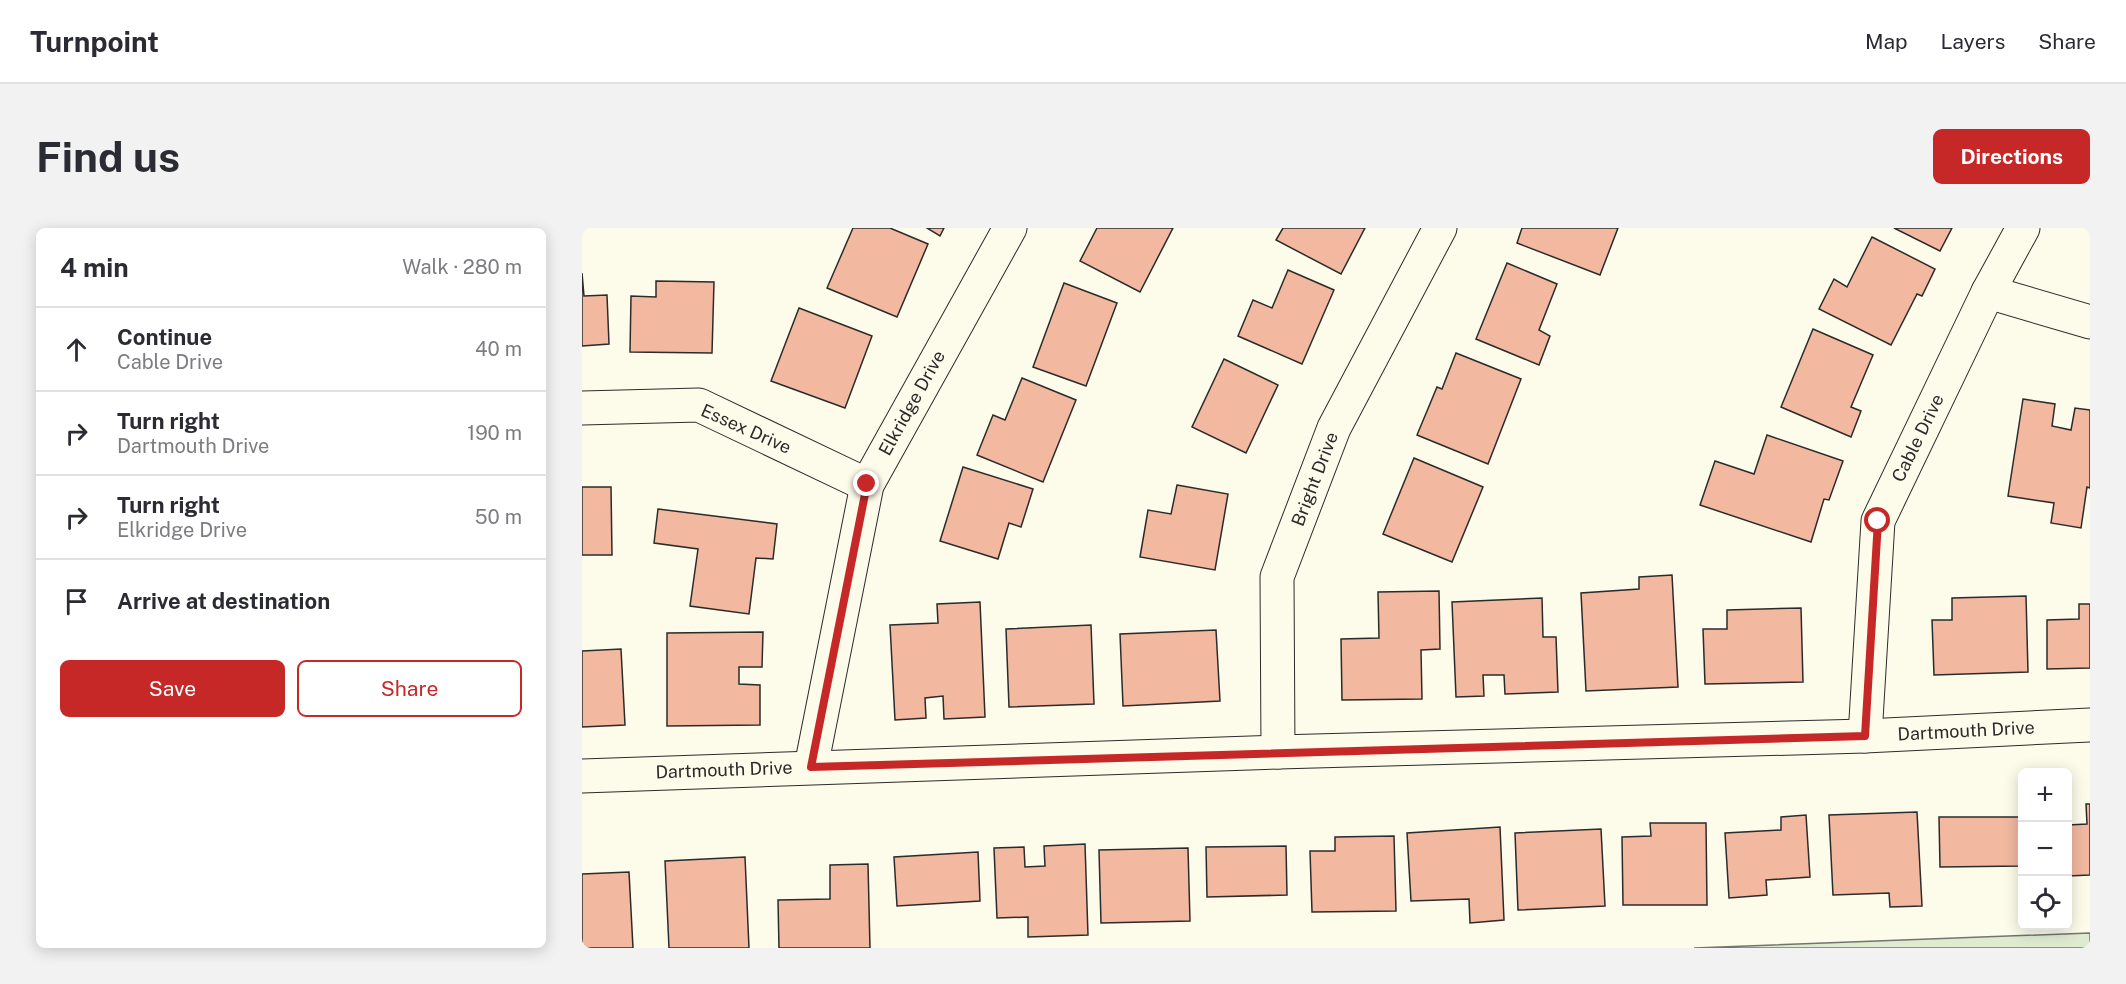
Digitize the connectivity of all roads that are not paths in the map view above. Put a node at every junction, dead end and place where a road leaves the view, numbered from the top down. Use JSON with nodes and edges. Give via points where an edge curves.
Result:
{"nodes":[{"id":1,"x":1010,"y":228,"type":"edge"},
{"id":2,"x":1440,"y":228,"type":"edge"},
{"id":3,"x":2023,"y":228,"type":"edge"},
{"id":4,"x":1988,"y":292,"type":"junction"},
{"id":5,"x":2090,"y":322,"type":"edge"},
{"id":6,"x":582,"y":408,"type":"edge"},
{"id":7,"x":867,"y":484,"type":"junction"},
{"id":8,"x":2090,"y":725,"type":"edge"},
{"id":9,"x":1865,"y":736,"type":"junction"},
{"id":10,"x":1278,"y":752,"type":"junction"},
{"id":11,"x":811,"y":767,"type":"junction"},
{"id":12,"x":582,"y":776,"type":"edge"}],
"edges":[{"from":1,"to":7,"type":"street","name":"Elkridge Drive"},
{"from":2,"to":10,"type":"street","name":"Bright Drive","via":[[1334,428],[1277,578]]},
{"from":3,"to":4,"type":"street","name":"Cable Drive"},
{"from":4,"to":5,"type":"street"},
{"from":4,"to":9,"type":"street","name":"Cable Drive","via":[[1878,521]]},
{"from":6,"to":7,"type":"street","name":"Essex Drive","via":[[699,405]]},
{"from":7,"to":11,"type":"street","name":"Elkridge Drive"},
{"from":8,"to":9,"type":"street","name":"Dartmouth Drive"},
{"from":9,"to":10,"type":"street","name":"Dartmouth Drive"},
{"from":10,"to":11,"type":"street","name":"Dartmouth Drive"},
{"from":11,"to":12,"type":"street","name":"Dartmouth Drive"}]}
